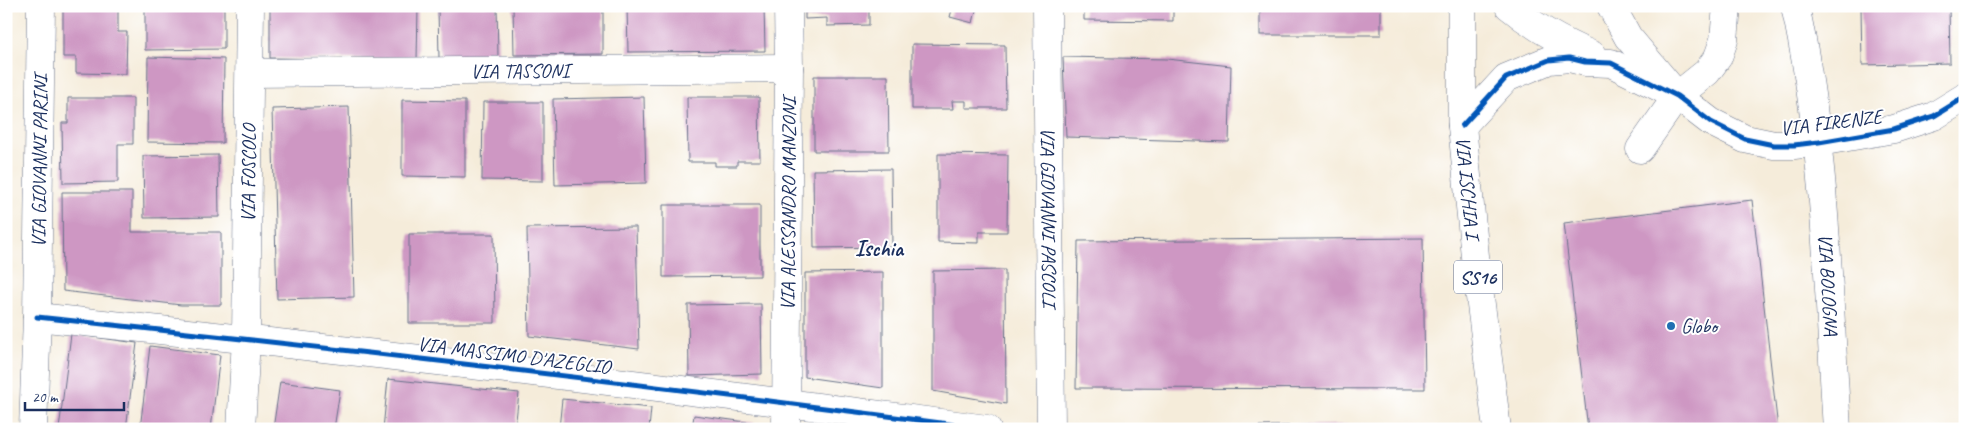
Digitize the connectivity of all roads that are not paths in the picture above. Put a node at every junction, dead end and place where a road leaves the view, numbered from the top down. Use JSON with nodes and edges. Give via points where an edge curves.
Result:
{"nodes":[{"id":1,"x":41,"y":6,"type":"edge"},
{"id":2,"x":250,"y":6,"type":"edge"},
{"id":3,"x":788,"y":6,"type":"edge"},
{"id":4,"x":1047,"y":6,"type":"edge"},
{"id":5,"x":1462,"y":6,"type":"edge"},
{"id":6,"x":1510,"y":6,"type":"edge"},
{"id":7,"x":1611,"y":6,"type":"edge"},
{"id":8,"x":1727,"y":6,"type":"edge"},
{"id":9,"x":1795,"y":6,"type":"edge"},
{"id":10,"x":1611,"y":63,"type":"junction"},
{"id":11,"x":790,"y":68,"type":"junction"},
{"id":12,"x":250,"y":74,"type":"junction"},
{"id":13,"x":1677,"y":96,"type":"junction"},
{"id":14,"x":1965,"y":97,"type":"edge"},
{"id":15,"x":1462,"y":126,"type":"junction"},
{"id":16,"x":1819,"y":142,"type":"junction"},
{"id":17,"x":1640,"y":149,"type":"dead end"},
{"id":18,"x":37,"y":317,"type":"junction"},
{"id":19,"x":246,"y":339,"type":"junction"},
{"id":20,"x":785,"y":402,"type":"junction"},
{"id":21,"x":33,"y":425,"type":"edge"},
{"id":22,"x":241,"y":429,"type":"edge"},
{"id":23,"x":786,"y":429,"type":"edge"},
{"id":24,"x":987,"y":429,"type":"edge"},
{"id":25,"x":1051,"y":429,"type":"edge"},
{"id":26,"x":1497,"y":429,"type":"edge"},
{"id":27,"x":1837,"y":429,"type":"edge"}],
"edges":[{"from":1,"to":18,"type":"street","name":"VIA GIOVANNI PARINI"},
{"from":2,"to":12,"type":"street","name":"VIA FOSCOLO"},
{"from":3,"to":11,"type":"street","name":"VIA ALESSANDRO MANZONI"},
{"from":4,"to":25,"type":"street","name":"VIA GIOVANNI PASCOLI"},
{"from":5,"to":15,"type":"street","name":"VIA ISCHIA I","number":"SS16"},
{"from":6,"to":10,"type":"street","via":[[1539,29],[1570,47]]},
{"from":7,"to":13,"type":"street","via":[[1628,37]]},
{"from":8,"to":13,"type":"street","via":[[1724,40],[1718,57],[1707,72]]},
{"from":9,"to":16,"type":"street","name":"VIA BOLOGNA"},
{"from":10,"to":13,"type":"street"},
{"from":10,"to":15,"type":"street","via":[[1569,58],[1549,60],[1528,68],[1506,78]]},
{"from":11,"to":12,"type":"street","name":"VIA TASSONI"},
{"from":11,"to":20,"type":"street","name":"VIA ALESSANDRO MANZONI"},
{"from":12,"to":19,"type":"street","name":"VIA FOSCOLO"},
{"from":13,"to":16,"type":"street","name":"VIA FIRENZE","via":[[1711,122],[1745,139],[1774,145]]},
{"from":13,"to":17,"type":"street"},
{"from":14,"to":16,"type":"street","name":"VIA FIRENZE","via":[[1917,123]]},
{"from":15,"to":26,"type":"street","name":"VIA ISCHIA I","number":"SS16"},
{"from":16,"to":27,"type":"street","name":"VIA BOLOGNA"},
{"from":18,"to":19,"type":"street","name":"VIA MASSIMO D'AZEGLIO"},
{"from":18,"to":21,"type":"street","name":"VIA GIOVANNI PARINI"},
{"from":19,"to":20,"type":"street","name":"VIA MASSIMO D'AZEGLIO"},
{"from":19,"to":22,"type":"street","name":"VIA FOSCOLO"},
{"from":20,"to":23,"type":"street","name":"VIA ALESSANDRO MANZONI"},
{"from":20,"to":24,"type":"street","name":"VIA MASSIMO D'AZEGLIO"}]}
